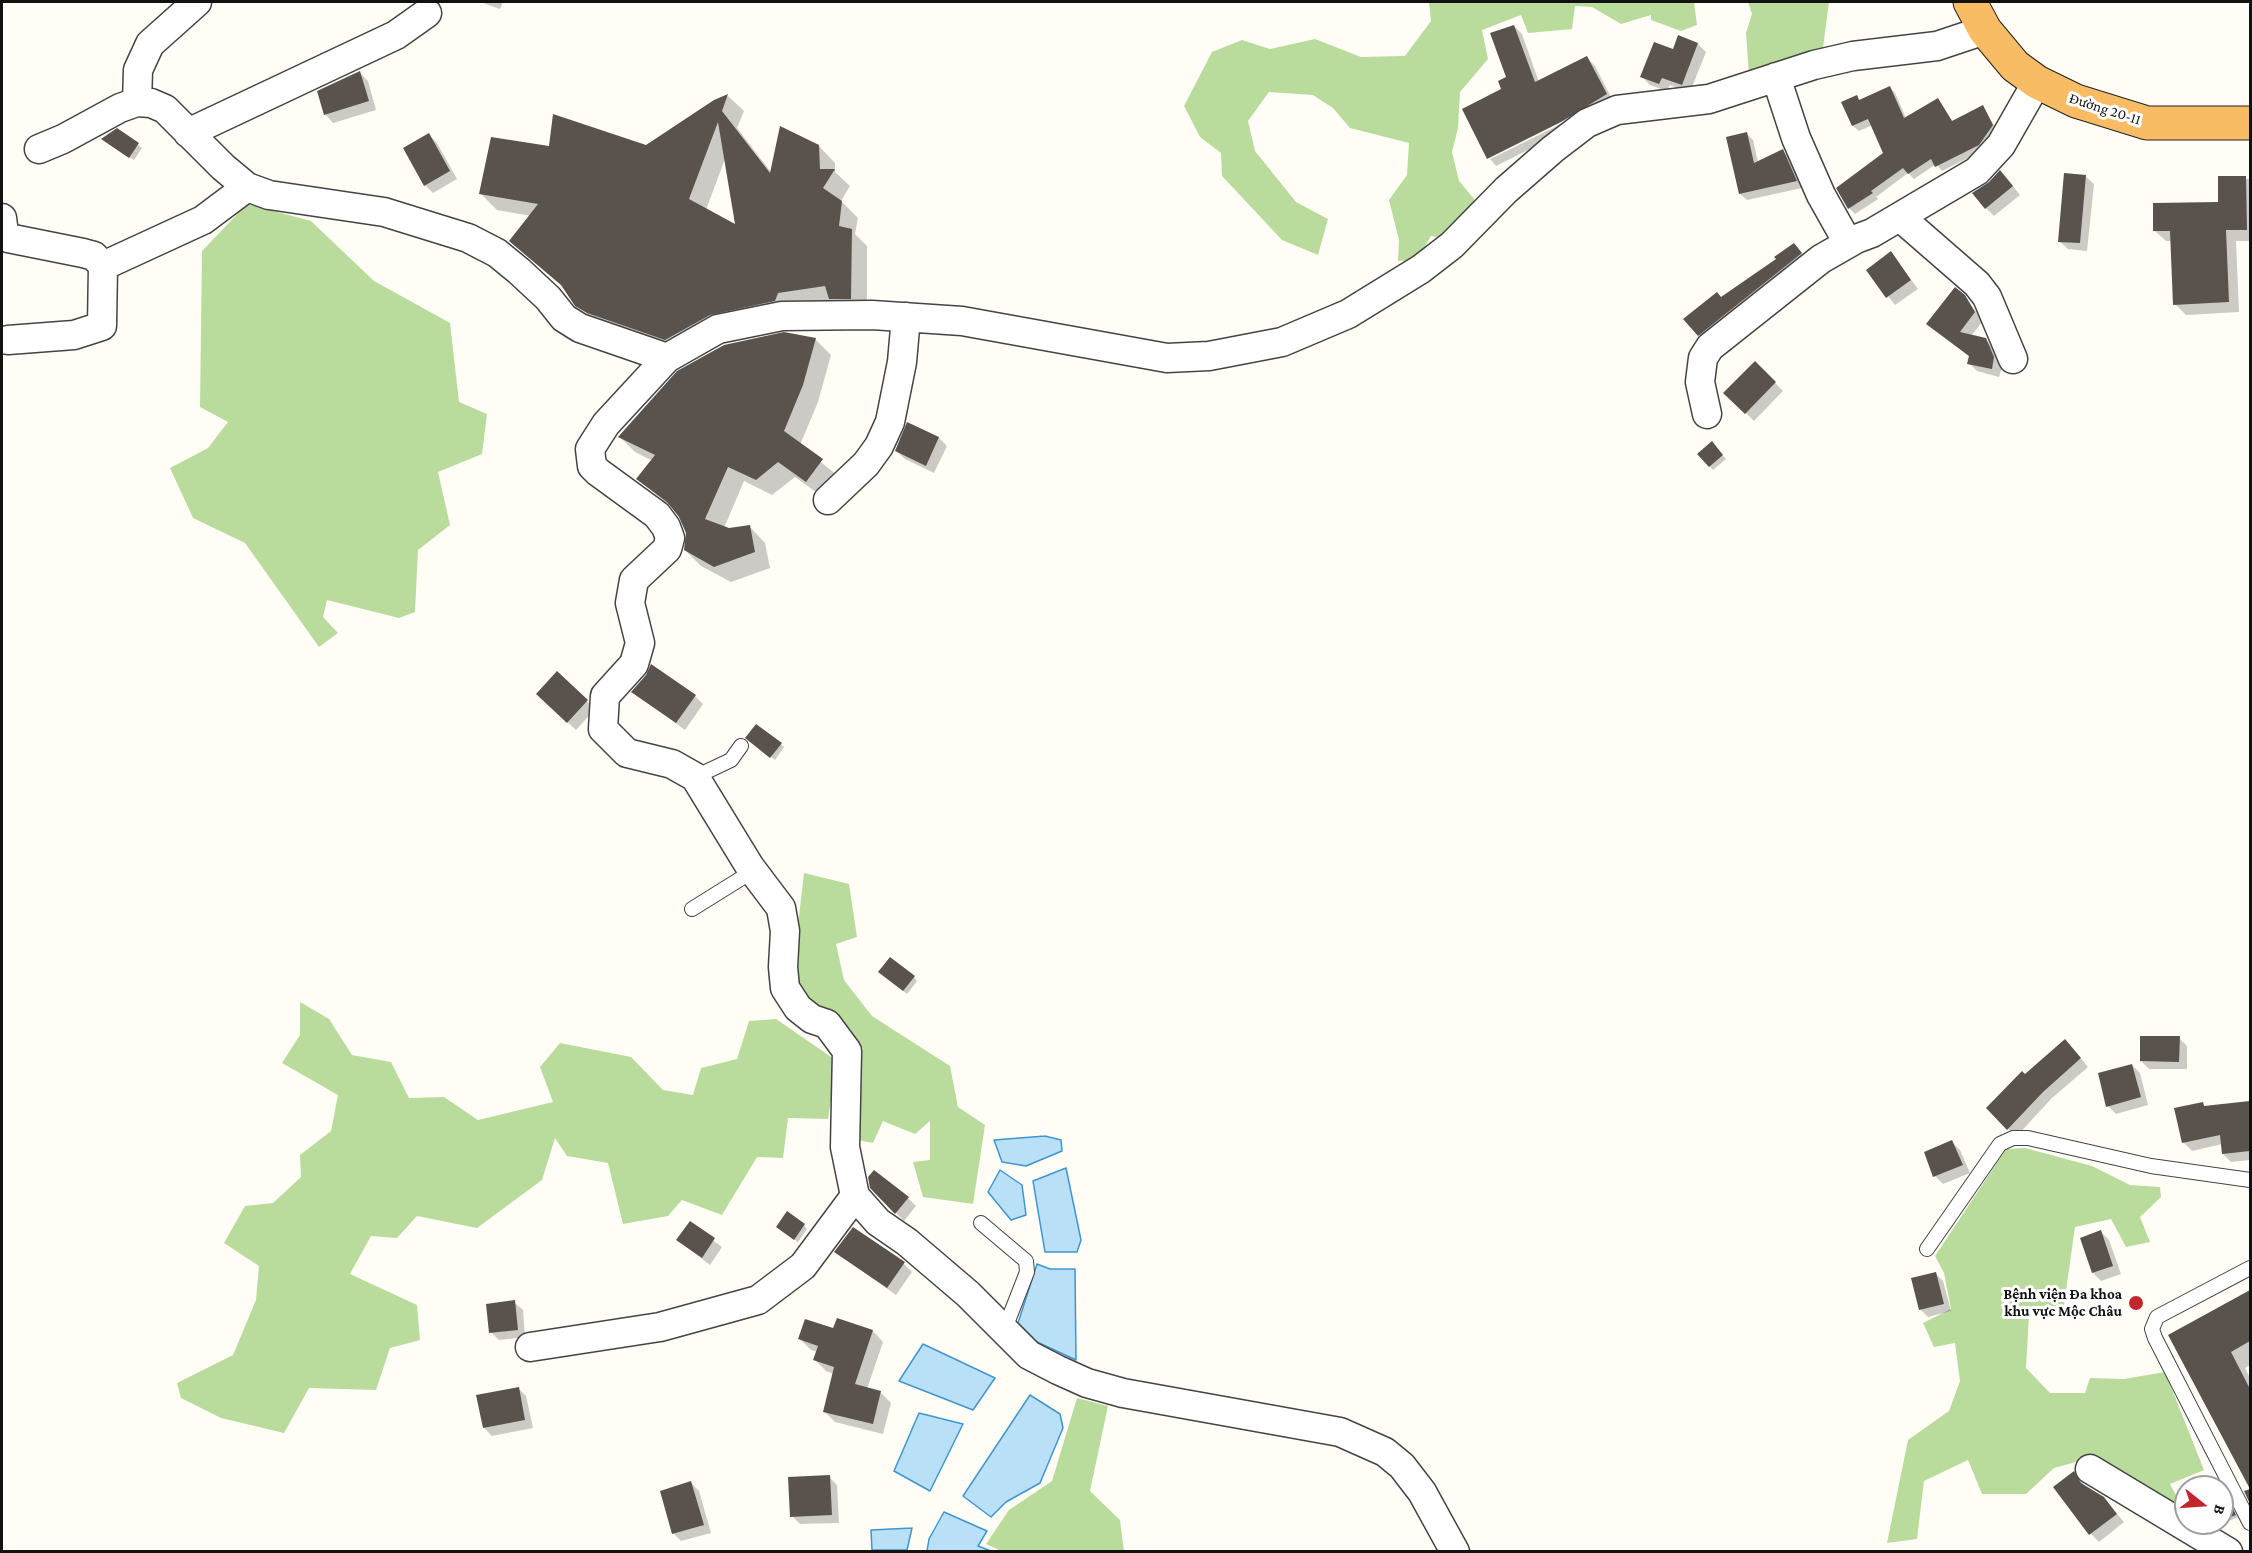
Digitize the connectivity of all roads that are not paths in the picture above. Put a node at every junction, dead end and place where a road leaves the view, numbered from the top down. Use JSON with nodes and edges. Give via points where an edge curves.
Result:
{"nodes":[{"id":1,"x":197,"y":2,"type":"edge"},
{"id":2,"x":1971,"y":2,"type":"edge"},
{"id":3,"x":427,"y":13,"type":"dead end"},
{"id":4,"x":1985,"y":30,"type":"junction"},
{"id":5,"x":1776,"y":77,"type":"junction"},
{"id":6,"x":2037,"y":82,"type":"junction"},
{"id":7,"x":137,"y":102,"type":"junction"},
{"id":8,"x":2250,"y":123,"type":"edge"},
{"id":9,"x":188,"y":133,"type":"junction"},
{"id":10,"x":39,"y":149,"type":"dead end"},
{"id":11,"x":247,"y":187,"type":"junction"},
{"id":12,"x":1900,"y":217,"type":"junction"},
{"id":13,"x":2,"y":218,"type":"edge"},
{"id":14,"x":1848,"y":243,"type":"junction"},
{"id":15,"x":103,"y":266,"type":"junction"},
{"id":16,"x":906,"y":317,"type":"junction"},
{"id":17,"x":8,"y":340,"type":"dead end"},
{"id":18,"x":667,"y":358,"type":"junction"},
{"id":19,"x":2013,"y":359,"type":"dead end"},
{"id":20,"x":1707,"y":414,"type":"dead end"},
{"id":21,"x":828,"y":500,"type":"dead end"},
{"id":22,"x":741,"y":746,"type":"dead end"},
{"id":23,"x":695,"y":777,"type":"junction"},
{"id":24,"x":753,"y":871,"type":"junction"},
{"id":25,"x":692,"y":909,"type":"dead end"},
{"id":26,"x":2250,"y":1180,"type":"edge"},
{"id":27,"x":855,"y":1196,"type":"junction"},
{"id":28,"x":981,"y":1223,"type":"dead end"},
{"id":29,"x":1927,"y":1249,"type":"dead end"},
{"id":30,"x":2250,"y":1268,"type":"edge"},
{"id":31,"x":1004,"y":1331,"type":"junction"},
{"id":32,"x":530,"y":1347,"type":"dead end"},
{"id":33,"x":2090,"y":1469,"type":"dead end"},
{"id":34,"x":2250,"y":1523,"type":"edge"},
{"id":35,"x":1455,"y":1551,"type":"edge"},
{"id":36,"x":2228,"y":1551,"type":"edge"}],
"edges":[{"from":1,"to":7,"type":"street","via":[[150,44],[138,70]]},
{"from":2,"to":4,"type":"highway","name":"Đường 20-11"},
{"from":3,"to":9,"type":"street","via":[[396,35]]},
{"from":4,"to":5,"type":"street","via":[[1937,46],[1853,56]]},
{"from":4,"to":6,"type":"highway","name":"Đường 20-11","via":[[2015,66]]},
{"from":5,"to":14,"type":"street","via":[[1799,146]]},
{"from":5,"to":16,"type":"street","via":[[1708,99],[1617,111],[1587,123],[1506,190],[1452,245],[1348,314],[1282,342],[1209,356],[1167,358],[962,321]]},
{"from":6,"to":8,"type":"highway","name":"Đường 20-11","via":[[2076,101],[2147,123]]},
{"from":6,"to":12,"type":"street","via":[[1991,159]]},
{"from":7,"to":9,"type":"street","via":[[165,109]]},
{"from":7,"to":10,"type":"street"},
{"from":9,"to":11,"type":"street"},
{"from":11,"to":15,"type":"street","via":[[203,220]]},
{"from":11,"to":18,"type":"street","via":[[269,195],[384,212],[468,238],[497,253],[548,298],[564,318],[580,328]]},
{"from":12,"to":14,"type":"street"},
{"from":12,"to":19,"type":"street","via":[[1982,290]]},
{"from":13,"to":15,"type":"street","via":[[8,238],[94,256]]},
{"from":14,"to":20,"type":"street","via":[[1821,259],[1710,347],[1703,358],[1700,382]]},
{"from":15,"to":17,"type":"street","via":[[102,326],[74,335]]},
{"from":16,"to":18,"type":"street","via":[[782,315],[718,329]]},
{"from":16,"to":21,"type":"street","via":[[890,422],[866,464]]},
{"from":18,"to":23,"type":"street","via":[[606,424],[590,449],[592,466],[657,515],[670,538],[667,549],[634,580],[630,603],[640,643],[634,663],[605,696],[603,729],[627,753],[672,764]]},
{"from":22,"to":23,"type":"lane","via":[[731,760]]},
{"from":23,"to":24,"type":"street"},
{"from":24,"to":25,"type":"lane"},
{"from":24,"to":27,"type":"street","via":[[781,908],[785,988],[790,998],[812,1019],[826,1024],[847,1051],[845,1147]]},
{"from":26,"to":29,"type":"lane","via":[[2151,1166],[2013,1138],[2000,1144]]},
{"from":27,"to":31,"type":"street","via":[[878,1222],[968,1294]]},
{"from":27,"to":32,"type":"street","via":[[803,1266],[758,1300],[660,1327]]},
{"from":28,"to":31,"type":"lane","via":[[1026,1261],[1027,1272]]},
{"from":30,"to":34,"type":"lane","via":[[2157,1317],[2152,1329]]},
{"from":31,"to":35,"type":"street","via":[[1029,1355],[1087,1383],[1340,1432],[1385,1452],[1422,1492]]},
{"from":33,"to":36,"type":"street"}]}
